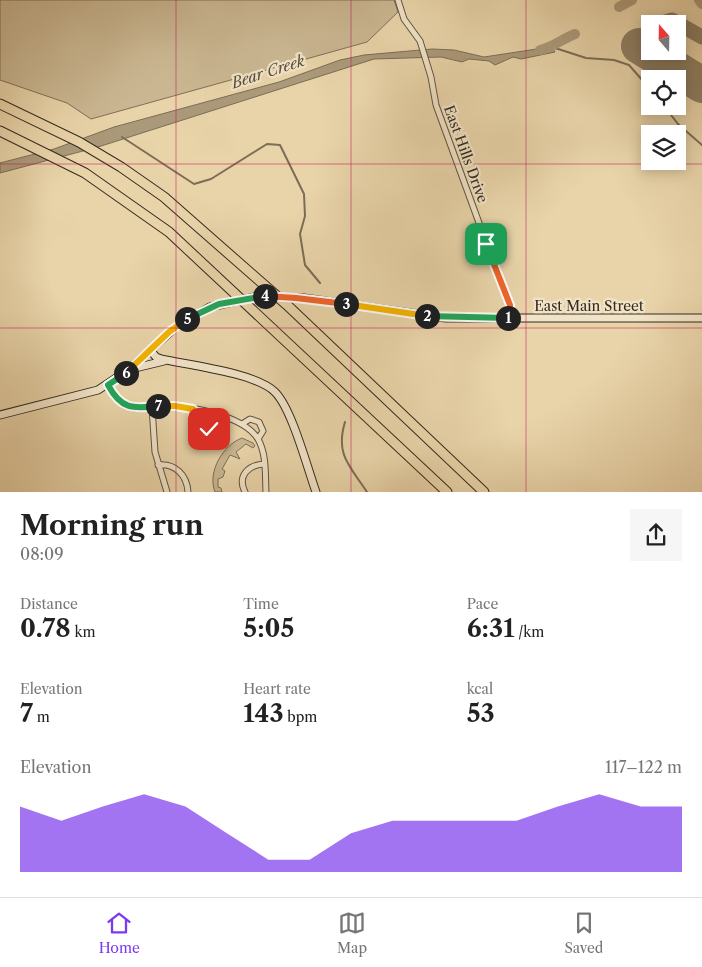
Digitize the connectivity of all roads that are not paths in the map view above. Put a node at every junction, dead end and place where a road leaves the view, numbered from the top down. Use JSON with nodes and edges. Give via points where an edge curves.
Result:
{"nodes":[{"id":1,"x":398,"y":0,"type":"edge"},
{"id":2,"x":0,"y":104,"type":"edge"},
{"id":3,"x":0,"y":131,"type":"edge"},
{"id":4,"x":511,"y":318,"type":"junction"},
{"id":5,"x":702,"y":318,"type":"edge"},
{"id":6,"x":150,"y":350,"type":"junction"},
{"id":7,"x":169,"y":360,"type":"junction"},
{"id":8,"x":128,"y":370,"type":"junction"},
{"id":9,"x":108,"y":385,"type":"junction"},
{"id":10,"x":152,"y":407,"type":"junction"},
{"id":11,"x":193,"y":409,"type":"junction"},
{"id":12,"x":0,"y":414,"type":"edge"},
{"id":13,"x":224,"y":416,"type":"junction"},
{"id":14,"x":242,"y":424,"type":"junction"},
{"id":15,"x":258,"y":439,"type":"junction"},
{"id":16,"x":264,"y":464,"type":"junction"},
{"id":17,"x":158,"y":465,"type":"junction"},
{"id":18,"x":167,"y":492,"type":"edge"},
{"id":19,"x":188,"y":492,"type":"edge"},
{"id":20,"x":245,"y":492,"type":"edge"},
{"id":21,"x":266,"y":492,"type":"edge"},
{"id":22,"x":316,"y":492,"type":"edge"},
{"id":23,"x":447,"y":492,"type":"edge"},
{"id":24,"x":484,"y":492,"type":"edge"}],
"edges":[{"from":1,"to":4,"type":"street","name":"East Hills Drive","via":[[404,19],[422,48],[436,105],[510,305]]},
{"from":2,"to":24,"type":"highway","via":[[106,157],[164,197],[217,242]]},
{"from":3,"to":23,"type":"highway","via":[[85,173],[169,232]]},
{"from":4,"to":5,"type":"street","name":"East Main Street"},
{"from":4,"to":6,"type":"street","name":"East Main Street","bridge":true,"via":[[428,316],[304,298],[256,297],[210,308],[181,323]]},
{"from":6,"to":7,"type":"street","via":[[156,357]]},
{"from":6,"to":8,"type":"street","name":"East Main Street"},
{"from":7,"to":8,"type":"street"},
{"from":7,"to":22,"type":"street","via":[[255,379],[276,393],[284,404]]},
{"from":8,"to":9,"type":"street","name":"East Main Street"},
{"from":9,"to":10,"type":"street","via":[[117,399],[127,406]]},
{"from":9,"to":12,"type":"street","name":"East Main Street","via":[[89,394]]},
{"from":10,"to":11,"type":"street"},
{"from":10,"to":17,"type":"street"},
{"from":11,"to":13,"type":"street"},
{"from":11,"to":13,"type":"street","via":[[194,419],[202,428],[216,427]]},
{"from":13,"to":14,"type":"street"},
{"from":14,"to":15,"type":"street"},
{"from":14,"to":15,"type":"street","via":[[250,419],[259,422],[263,431]]},
{"from":15,"to":16,"type":"street"},
{"from":16,"to":20,"type":"street","via":[[253,465],[245,472],[242,484]]},
{"from":16,"to":21,"type":"street"},
{"from":17,"to":18,"type":"street"},
{"from":17,"to":19,"type":"street","via":[[176,469],[185,479]]}]}
